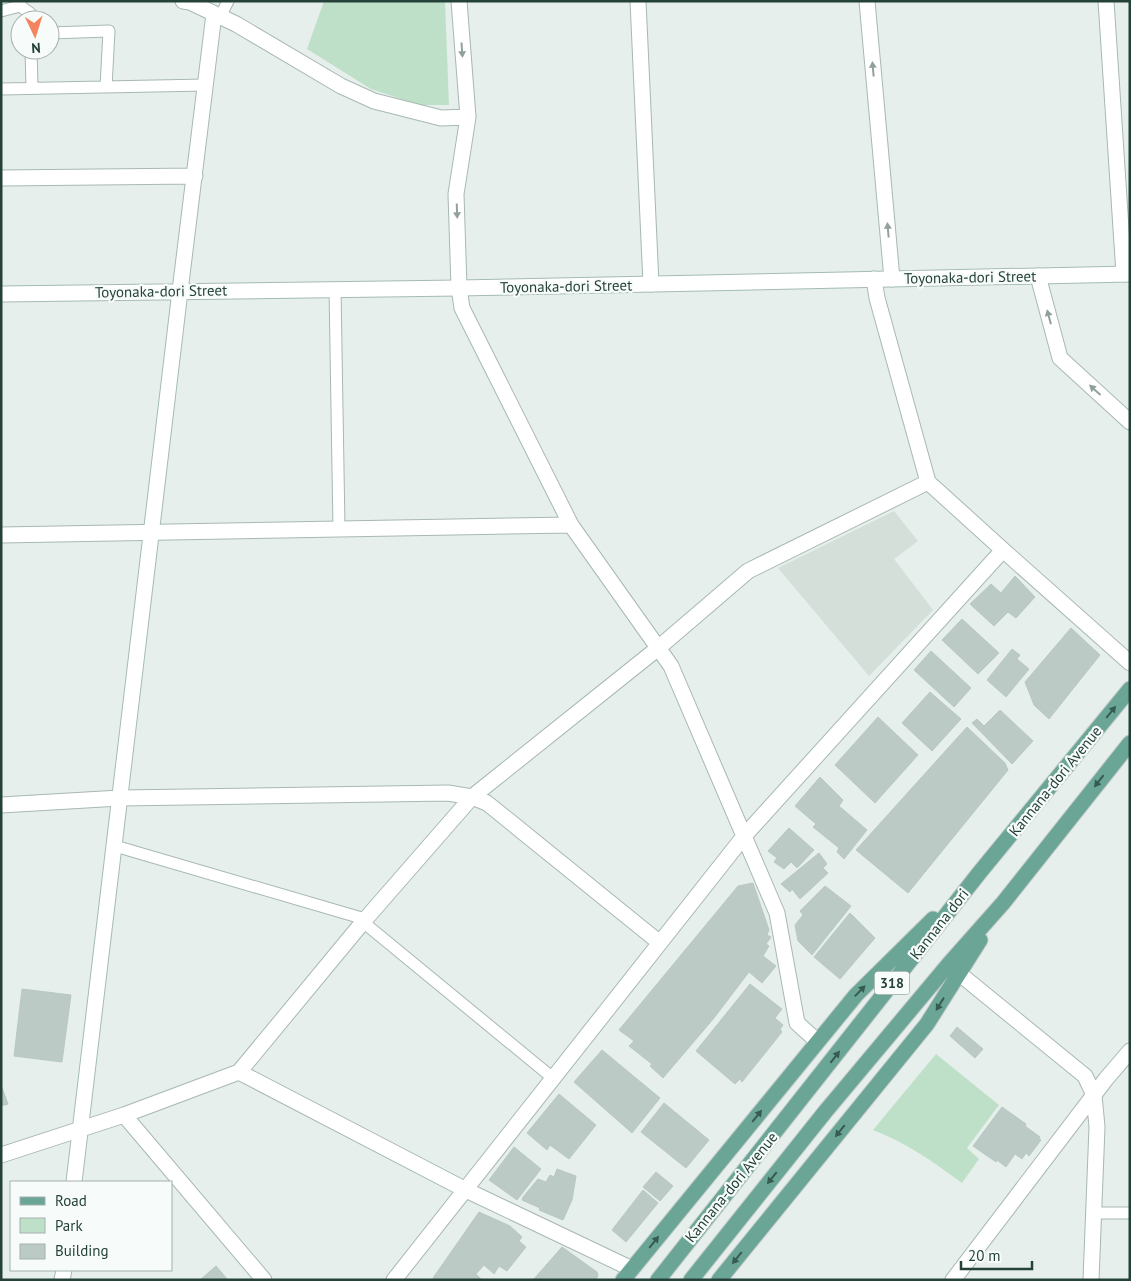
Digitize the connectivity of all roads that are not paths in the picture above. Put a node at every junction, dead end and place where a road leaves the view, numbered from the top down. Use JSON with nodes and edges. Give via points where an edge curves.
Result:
{"nodes":[{"id":1,"x":183,"y":1,"type":"edge"},
{"id":2,"x":228,"y":1,"type":"edge"},
{"id":3,"x":459,"y":1,"type":"edge"},
{"id":4,"x":638,"y":1,"type":"edge"},
{"id":5,"x":867,"y":1,"type":"edge"},
{"id":6,"x":1106,"y":1,"type":"edge"},
{"id":7,"x":20,"y":3,"type":"edge"},
{"id":8,"x":1,"y":11,"type":"edge"},
{"id":9,"x":217,"y":16,"type":"junction"},
{"id":10,"x":60,"y":33,"type":"edge"},
{"id":11,"x":31,"y":60,"type":"edge"},
{"id":12,"x":206,"y":85,"type":"junction"},
{"id":13,"x":106,"y":87,"type":"junction"},
{"id":14,"x":32,"y":88,"type":"junction"},
{"id":15,"x":1,"y":89,"type":"edge"},
{"id":16,"x":468,"y":117,"type":"junction"},
{"id":17,"x":195,"y":176,"type":"junction"},
{"id":18,"x":1,"y":178,"type":"edge"},
{"id":19,"x":1127,"y":274,"type":"edge"},
{"id":20,"x":1038,"y":276,"type":"junction"},
{"id":21,"x":874,"y":279,"type":"junction"},
{"id":22,"x":892,"y":279,"type":"junction"},
{"id":23,"x":651,"y":284,"type":"junction"},
{"id":24,"x":459,"y":288,"type":"junction"},
{"id":25,"x":335,"y":289,"type":"junction"},
{"id":26,"x":180,"y":290,"type":"junction"},
{"id":27,"x":1,"y":294,"type":"edge"},
{"id":28,"x":1130,"y":422,"type":"edge"},
{"id":29,"x":928,"y":482,"type":"junction"},
{"id":30,"x":571,"y":525,"type":"junction"},
{"id":31,"x":339,"y":529,"type":"junction"},
{"id":32,"x":151,"y":533,"type":"junction"},
{"id":33,"x":1,"y":535,"type":"edge"},
{"id":34,"x":1003,"y":550,"type":"junction"},
{"id":35,"x":657,"y":649,"type":"junction"},
{"id":36,"x":1130,"y":663,"type":"edge"},
{"id":37,"x":1130,"y":689,"type":"edge"},
{"id":38,"x":1130,"y":743,"type":"edge"},
{"id":39,"x":472,"y":797,"type":"junction"},
{"id":40,"x":120,"y":798,"type":"junction"},
{"id":41,"x":1,"y":804,"type":"edge"},
{"id":42,"x":745,"y":835,"type":"junction"},
{"id":43,"x":115,"y":846,"type":"junction"},
{"id":44,"x":980,"y":872,"type":"junction"},
{"id":45,"x":364,"y":921,"type":"junction"},
{"id":46,"x":660,"y":943,"type":"junction"},
{"id":47,"x":954,"y":969,"type":"junction"},
{"id":48,"x":817,"y":1041,"type":"junction"},
{"id":49,"x":1130,"y":1051,"type":"edge"},
{"id":50,"x":239,"y":1072,"type":"junction"},
{"id":51,"x":554,"y":1079,"type":"junction"},
{"id":52,"x":805,"y":1095,"type":"joint"},
{"id":53,"x":1094,"y":1095,"type":"junction"},
{"id":54,"x":124,"y":1115,"type":"junction"},
{"id":55,"x":81,"y":1128,"type":"junction"},
{"id":56,"x":1,"y":1155,"type":"edge"},
{"id":57,"x":74,"y":1181,"type":"edge"},
{"id":58,"x":466,"y":1190,"type":"junction"},
{"id":59,"x":1094,"y":1213,"type":"junction"},
{"id":60,"x":1130,"y":1213,"type":"edge"},
{"id":61,"x":628,"y":1274,"type":"edge"},
{"id":62,"x":264,"y":1280,"type":"edge"},
{"id":63,"x":394,"y":1280,"type":"edge"},
{"id":64,"x":658,"y":1280,"type":"edge"},
{"id":65,"x":691,"y":1280,"type":"edge"},
{"id":66,"x":719,"y":1280,"type":"edge"},
{"id":67,"x":953,"y":1280,"type":"edge"},
{"id":68,"x":1091,"y":1280,"type":"edge"}],
"edges":[{"from":1,"to":9,"type":"street"},
{"from":2,"to":9,"type":"lane"},
{"from":3,"to":16,"type":"street","one_way":true},
{"from":4,"to":23,"type":"street"},
{"from":22,"to":5,"type":"street","one_way":true},
{"from":6,"to":19,"type":"street"},
{"from":7,"to":8,"type":"lane"},
{"from":9,"to":12,"type":"street"},
{"from":9,"to":16,"type":"street","via":[[374,102],[441,118]]},
{"from":10,"to":13,"type":"lane","via":[[109,31]]},
{"from":11,"to":14,"type":"lane"},
{"from":12,"to":13,"type":"lane"},
{"from":12,"to":17,"type":"street"},
{"from":13,"to":14,"type":"lane"},
{"from":14,"to":15,"type":"lane"},
{"from":16,"to":24,"type":"street","one_way":true,"via":[[456,194]]},
{"from":17,"to":18,"type":"street"},
{"from":17,"to":26,"type":"street"},
{"from":19,"to":20,"type":"street","name":"Toyonaka-dori Street"},
{"from":20,"to":22,"type":"street","name":"Toyonaka-dori Street"},
{"from":28,"to":20,"type":"street","one_way":true,"via":[[1060,358]]},
{"from":21,"to":22,"type":"street","name":"Toyonaka-dori Street"},
{"from":21,"to":23,"type":"street","name":"Toyonaka-dori Street"},
{"from":21,"to":29,"type":"street"},
{"from":23,"to":24,"type":"street","name":"Toyonaka-dori Street"},
{"from":24,"to":25,"type":"street","name":"Toyonaka-dori Street"},
{"from":24,"to":30,"type":"street","via":[[462,308]]},
{"from":25,"to":26,"type":"street","name":"Toyonaka-dori Street"},
{"from":25,"to":31,"type":"lane"},
{"from":26,"to":27,"type":"street","name":"Toyonaka-dori Street"},
{"from":26,"to":32,"type":"street"},
{"from":29,"to":34,"type":"street"},
{"from":29,"to":35,"type":"street","via":[[748,571]]},
{"from":30,"to":31,"type":"street"},
{"from":30,"to":35,"type":"street"},
{"from":31,"to":32,"type":"street"},
{"from":32,"to":33,"type":"street"},
{"from":32,"to":40,"type":"street"},
{"from":34,"to":36,"type":"street"},
{"from":34,"to":42,"type":"street"},
{"from":35,"to":39,"type":"street"},
{"from":35,"to":42,"type":"street","via":[[671,666]]},
{"from":44,"to":37,"type":"main road","name":"Kannana-dori Avenue","number":"318","one_way":true},
{"from":38,"to":47,"type":"main road","number":"318","one_way":true},
{"from":39,"to":40,"type":"street","via":[[448,793]]},
{"from":39,"to":45,"type":"street"},
{"from":39,"to":46,"type":"street","via":[[487,803]]},
{"from":40,"to":41,"type":"street"},
{"from":40,"to":43,"type":"street"},
{"from":42,"to":46,"type":"street"},
{"from":42,"to":48,"type":"street","via":[[777,913],[797,1023]]},
{"from":43,"to":45,"type":"lane"},
{"from":43,"to":55,"type":"street"},
{"from":48,"to":44,"type":"main road","one_way":true,"via":[[856,995]]},
{"from":52,"to":44,"type":"main road","name":"Kannana dori","number":"318","one_way":true},
{"from":45,"to":50,"type":"street"},
{"from":45,"to":51,"type":"lane"},
{"from":46,"to":51,"type":"street"},
{"from":47,"to":53,"type":"street","via":[[1085,1076]]},
{"from":47,"to":65,"type":"main road","name":"Kannana-dori Avenue","number":"318","one_way":true,"via":[[825,1112]]},
{"from":47,"to":66,"type":"main road","one_way":true,"via":[[927,1024]]},
{"from":61,"to":48,"type":"main road","one_way":true},
{"from":49,"to":53,"type":"street"},
{"from":50,"to":54,"type":"street"},
{"from":50,"to":58,"type":"street"},
{"from":51,"to":58,"type":"street"},
{"from":52,"to":64,"type":"main road","name":"Kannana-dori Avenue","number":"318"},
{"from":53,"to":59,"type":"street","via":[[1097,1126]]},
{"from":53,"to":67,"type":"street"},
{"from":54,"to":55,"type":"street"},
{"from":54,"to":62,"type":"street"},
{"from":55,"to":56,"type":"street"},
{"from":55,"to":57,"type":"street"},
{"from":58,"to":61,"type":"street"},
{"from":58,"to":63,"type":"street"},
{"from":59,"to":60,"type":"lane"},
{"from":59,"to":68,"type":"street"}]}
